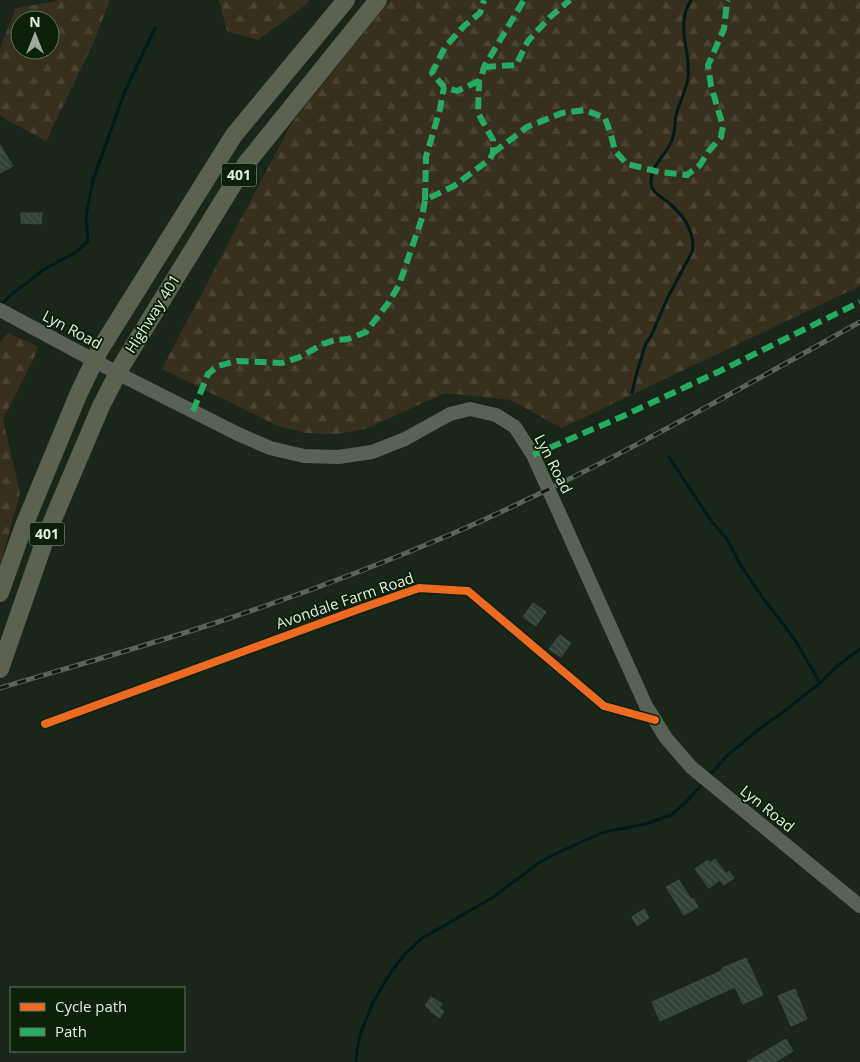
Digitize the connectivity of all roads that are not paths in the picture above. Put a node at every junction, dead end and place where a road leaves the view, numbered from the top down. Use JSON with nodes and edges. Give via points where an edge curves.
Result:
{"nodes":[{"id":1,"x":346,"y":0,"type":"edge"},
{"id":2,"x":378,"y":0,"type":"edge"},
{"id":3,"x":0,"y":310,"type":"edge"},
{"id":4,"x":0,"y":593,"type":"edge"},
{"id":5,"x":1,"y":667,"type":"edge"},
{"id":6,"x":655,"y":720,"type":"junction"},
{"id":7,"x":45,"y":724,"type":"dead end"},
{"id":8,"x":860,"y":906,"type":"edge"}],
"edges":[{"from":1,"to":4,"type":"highway","name":"Highway 401","number":"401","via":[[234,135],[99,351],[23,528]]},
{"from":2,"to":5,"type":"highway","name":"Highway 401","number":"401","via":[[245,165],[122,365],[48,531]]},
{"from":3,"to":6,"type":"main road","name":"Lyn Road","via":[[238,434],[270,448],[304,456],[338,457],[372,452],[405,439],[450,414],[470,409],[496,415],[515,427],[533,455]]},
{"from":6,"to":7,"type":"street","name":"Avondale Farm Road","via":[[604,706],[468,591],[419,588]]},
{"from":6,"to":8,"type":"main road","name":"Lyn Road","via":[[690,767]]}]}
